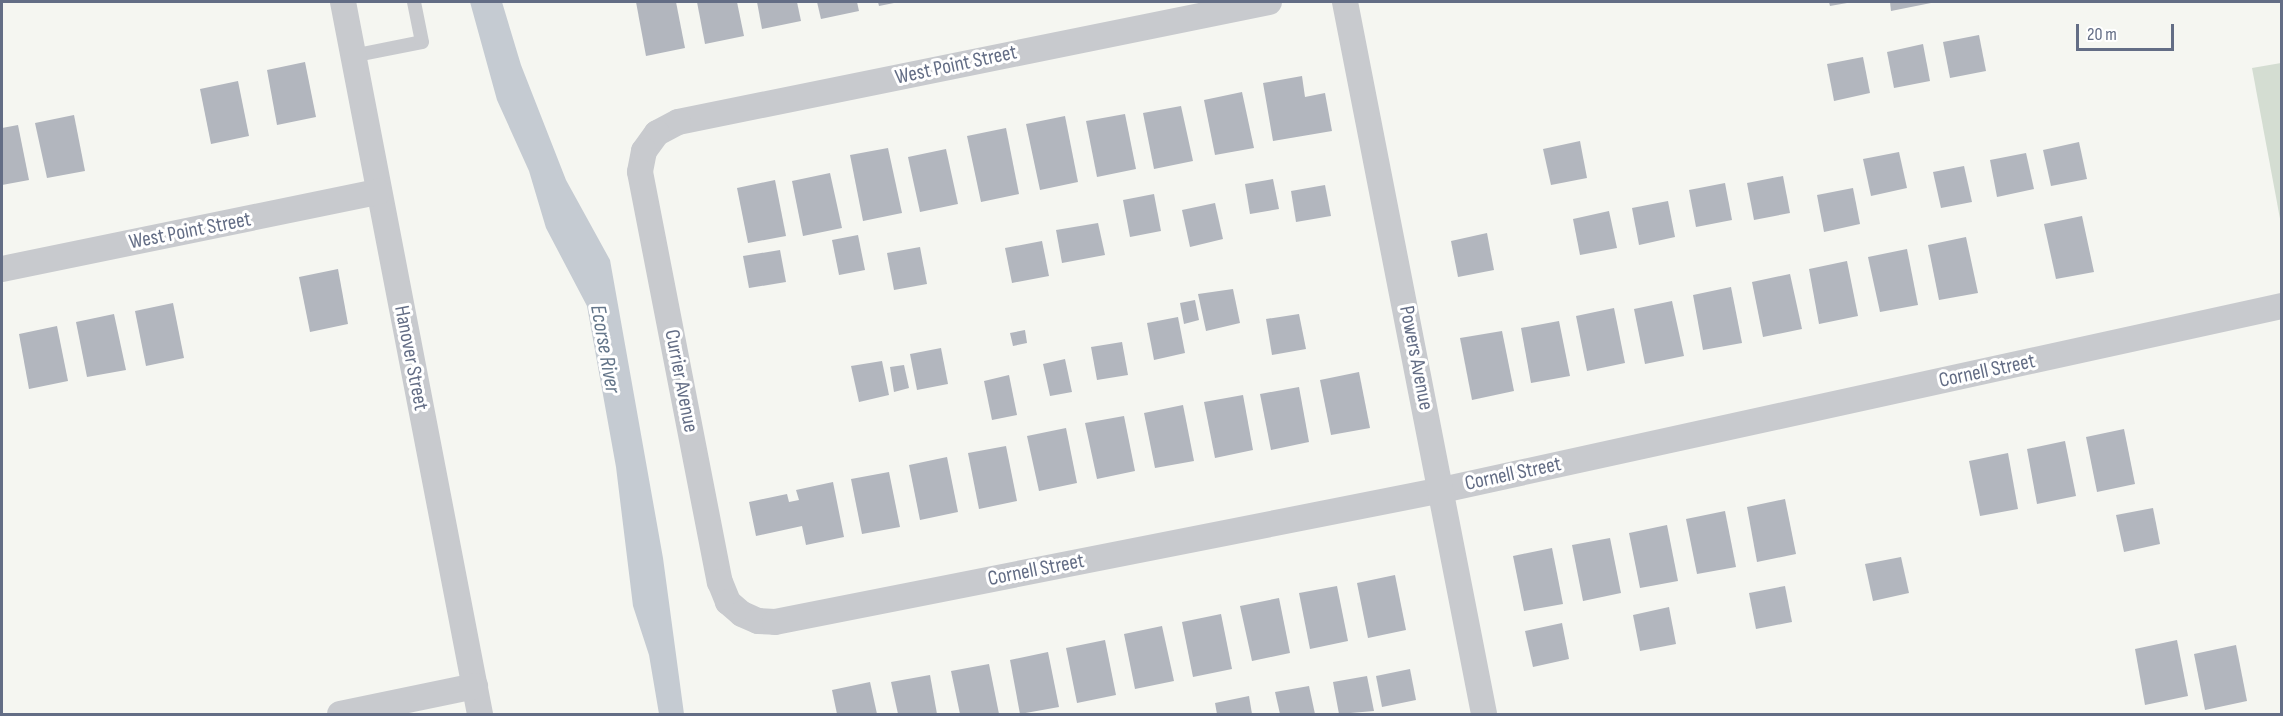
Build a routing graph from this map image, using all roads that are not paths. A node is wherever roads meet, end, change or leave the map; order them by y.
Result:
1 (342, 2) edge
2 (414, 2) edge
3 (1269, 2) edge
4 (1345, 2) edge
5 (352, 56) junction
6 (651, 142) joint
7 (378, 192) junction
8 (2, 269) edge
9 (2282, 306) edge
10 (1442, 490) junction
11 (742, 614) joint
12 (475, 686) junction
13 (340, 714) edge
14 (480, 714) edge
15 (1484, 714) edge

1 - 5 street, Hanover Street
2 - 5 lane
3 - 6 street, West Point Street
4 - 10 street, Powers Avenue
5 - 7 street, Hanover Street
6 - 11 street, Currier Avenue
7 - 8 street, West Point Street
7 - 12 street, Hanover Street
9 - 10 street, Cornell Street
10 - 11 street, Cornell Street
10 - 15 street, Powers Avenue
12 - 13 street
12 - 14 street, Hanover Street

